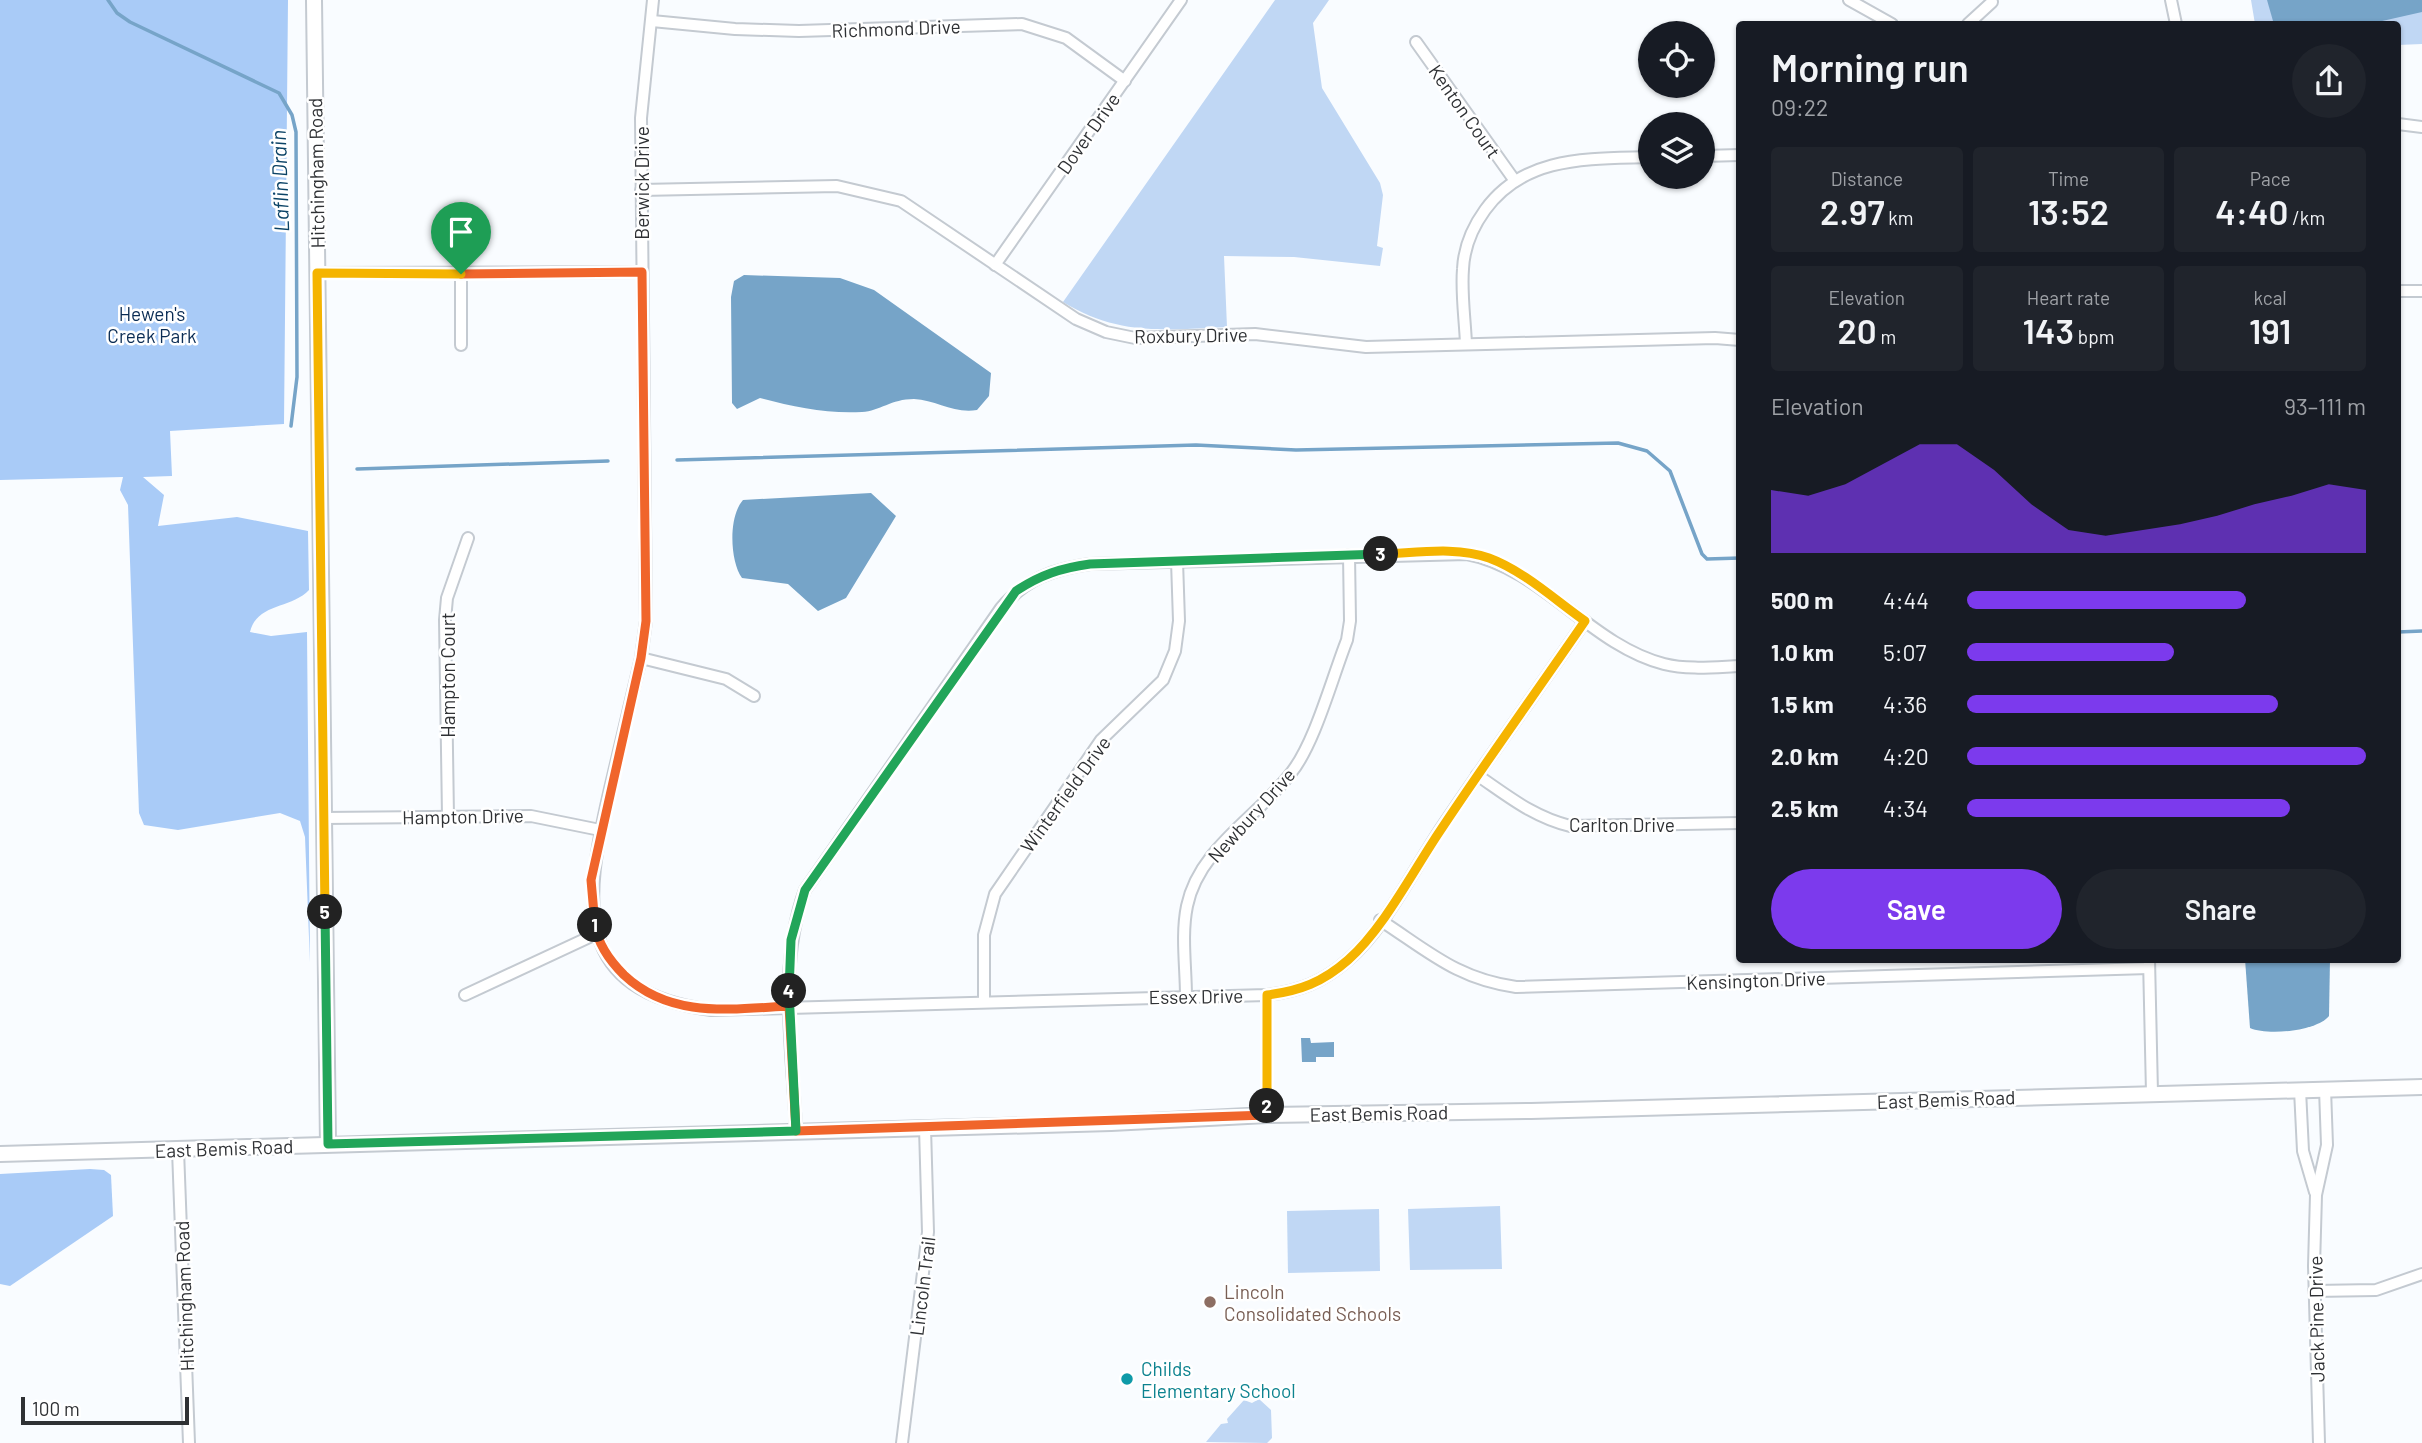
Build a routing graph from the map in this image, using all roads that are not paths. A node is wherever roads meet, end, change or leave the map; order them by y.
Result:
1 (314, 0) edge
2 (653, 0) edge
3 (1181, 0) edge
4 (1849, 0) edge
5 (2171, 0) edge
6 (1992, 2) edge
7 (652, 21) junction
8 (1887, 21) edge
9 (1971, 21) edge
10 (2175, 21) edge
11 (1416, 42) dead end
12 (1125, 80) junction
13 (2401, 124) edge
14 (2422, 127) edge
15 (1736, 155) edge
16 (1715, 156) edge
17 (1638, 158) edge
18 (1515, 181) junction
19 (641, 190) junction
20 (995, 265) junction
21 (642, 272) junction
22 (317, 273) junction
23 (461, 274) junction
24 (2401, 291) edge
25 (2422, 291) edge
26 (1736, 340) edge
27 (1466, 344) junction
28 (461, 345) dead end
29 (468, 538) dead end
30 (1349, 555) junction
31 (1177, 561) junction
32 (1585, 621) junction
33 (641, 658) junction
34 (1736, 666) edge
35 (754, 696) dead end
36 (1477, 775) junction
37 (448, 816) junction
38 (324, 818) junction
39 (1736, 823) edge
40 (600, 830) junction
41 (1380, 920) junction
42 (596, 934) junction
43 (2149, 963) edge
44 (465, 995) dead end
45 (1267, 995) junction
46 (1186, 997) junction
47 (984, 1002) junction
48 (789, 1006) junction
49 (2422, 1087) edge
50 (2325, 1089) junction
51 (2300, 1090) junction
52 (2152, 1093) junction
53 (1267, 1115) junction
54 (925, 1128) junction
55 (796, 1131) junction
56 (328, 1144) junction
57 (178, 1150) junction
58 (0, 1154) edge
59 (2316, 1195) junction
60 (2422, 1274) edge
61 (2315, 1291) junction
62 (190, 1443) edge
63 (902, 1443) edge
64 (2319, 1443) edge

1 - 22 street, Hitchingham Road
2 - 7 street, Berwick Drive
3 - 12 street, Dover Drive
4 - 8 street
5 - 10 street
6 - 9 street
7 - 12 street, Richmond Drive
7 - 19 street, Berwick Drive
11 - 18 street, Kenton Court
12 - 20 street, Dover Drive
13 - 14 street
15 - 16 street
17 - 18 street
18 - 27 street
19 - 20 street, Roxbury Drive
19 - 21 street, Berwick Drive
20 - 27 street, Roxbury Drive
21 - 23 street
21 - 33 street, Berwick Drive
22 - 23 street
22 - 38 street, Hitchingham Road
23 - 28 street
24 - 25 street
26 - 27 street, Roxbury Drive
29 - 37 street, Hampton Court
30 - 31 street
30 - 32 street
30 - 46 street, Newbury Drive
31 - 47 street, Winterfield Drive
31 - 48 street
32 - 34 street
32 - 36 street, Essex Drive
33 - 35 street
33 - 40 street, Berwick Drive
36 - 39 street, Carlton Drive
36 - 41 street, Essex Drive
37 - 38 street, Hampton Drive
37 - 40 street, Hampton Drive
38 - 56 street, Hitchingham Road
40 - 42 street, Berwick Drive
41 - 43 street, Kensington Drive
41 - 45 street, Essex Drive
42 - 44 street
42 - 48 street, Berwick Drive
43 - 52 street
45 - 46 street, Essex Drive
45 - 53 street
46 - 47 street, Essex Drive
47 - 48 street, Essex Drive
48 - 55 street
49 - 50 street, East Bemis Road
50 - 51 street, East Bemis Road
50 - 59 street, Jack Pine Drive
51 - 52 street, East Bemis Road
51 - 59 street, Jack Pine Drive
52 - 53 street, East Bemis Road
53 - 54 street, East Bemis Road
54 - 55 street, East Bemis Road
54 - 63 street, Lincoln Trail
55 - 56 street, East Bemis Road
56 - 57 street, East Bemis Road
57 - 58 street, East Bemis Road
57 - 62 street, Hitchingham Road
59 - 61 street, Jack Pine Drive
60 - 61 street
61 - 64 street, Jack Pine Drive

